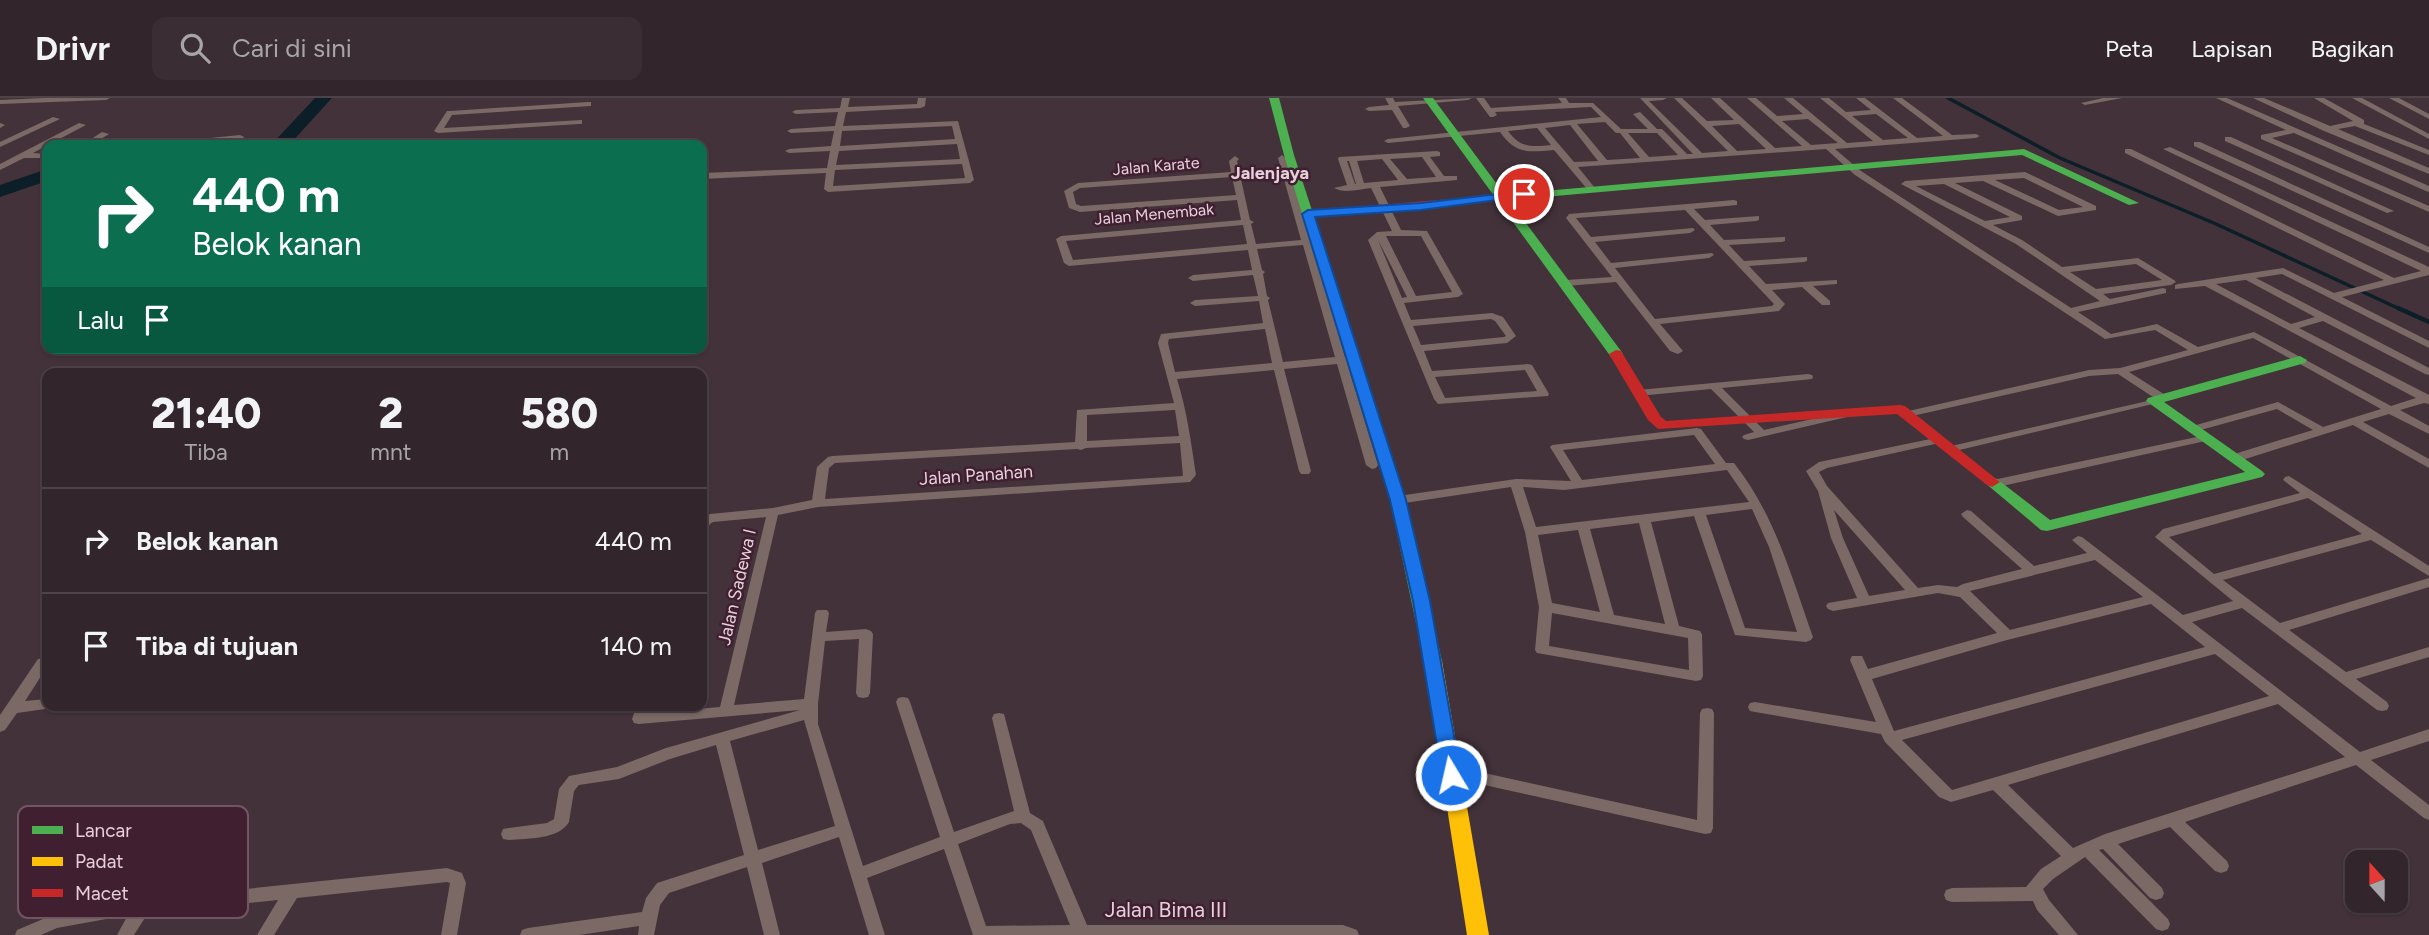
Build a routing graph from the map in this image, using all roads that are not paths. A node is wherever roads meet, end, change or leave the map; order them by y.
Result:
1 (106, 98) edge
2 (522, 98) edge
3 (846, 98) edge
4 (922, 98) edge
5 (1274, 98) edge
6 (1468, 98) edge
7 (1480, 98) edge
8 (1523, 98) edge
9 (1663, 98) edge
10 (1678, 98) edge
11 (1715, 98) edge
12 (1751, 98) edge
13 (1788, 98) edge
14 (1824, 98) edge
15 (1860, 98) edge
16 (1897, 98) edge
17 (2118, 98) edge
18 (2220, 98) edge
19 (2258, 98) edge
20 (2318, 98) edge
21 (2356, 98) edge
22 (2393, 98) edge
23 (1429, 100) edge
24 (1564, 101) edge
25 (0, 102) edge
26 (1392, 103) edge
27 (2085, 103) dead end
28 (587, 104) dead end
29 (1531, 107) junction
30 (1369, 108) dead end
31 (515, 109) junction
32 (843, 110) junction
33 (796, 112) dead end
34 (1878, 112) junction
35 (1637, 114) dead end
36 (1844, 114) junction
37 (1810, 116) junction
38 (2428, 116) edge
39 (2392, 117) junction
40 (57, 118) dead end
41 (1607, 119) junction
42 (1775, 119) junction
43 (579, 122) dead end
44 (1572, 122) junction
45 (1741, 122) junction
46 (2356, 123) junction
47 (1705, 124) junction
48 (82, 125) dead end
49 (1406, 126) dead end
50 (1539, 126) junction
51 (504, 127) junction
52 (839, 129) junction
53 (1502, 129) junction
54 (2328, 129) junction
55 (1653, 130) junction
56 (791, 131) dead end
57 (1622, 131) junction
58 (2297, 133) junction
59 (105, 134) dead end
60 (1454, 136) junction
61 (1976, 136) dead end
62 (240, 137) dead end
63 (2429, 137) edge
64 (1951, 138) junction
65 (2228, 138) dead end
66 (572, 139) dead end
67 (54, 140) edge
68 (95, 140) edge
69 (210, 140) edge
70 (496, 140) edge
71 (559, 140) edge
72 (961, 141) junction
73 (1388, 141) dead end
74 (1916, 141) junction
75 (1881, 143) junction
76 (2239, 143) junction
77 (2197, 144) dead end
78 (0, 145) edge
79 (42, 146) edge
80 (1846, 146) junction
81 (1556, 147) junction
82 (1828, 147) junction
83 (835, 148) junction
84 (1809, 148) junction
85 (2167, 149) dead end
86 (2209, 149) junction
87 (789, 151) dead end
88 (1773, 151) junction
89 (2127, 151) dead end
90 (2429, 152) edge
91 (1437, 154) dead end
92 (1736, 154) junction
93 (1425, 155) junction
94 (42, 156) edge
95 (22, 157) junction
96 (1701, 157) junction
97 (2396, 157) junction
98 (1282, 158) dead end
99 (1385, 158) junction
100 (1686, 158) junction
101 (1236, 159) dead end
102 (1646, 159) junction
103 (965, 161) junction
104 (1604, 162) junction
105 (2369, 163) junction
106 (1572, 165) junction
107 (1852, 166) junction
108 (0, 167) edge
109 (2204, 167) junction
110 (832, 169) junction
111 (2429, 171) edge
112 (2172, 173) junction
113 (1236, 174) junction
114 (2266, 175) junction
115 (1984, 177) junction
116 (707, 178) edge
117 (1175, 178) junction
118 (1454, 178) dead end
119 (1442, 180) junction
120 (1945, 181) junction
121 (2236, 182) junction
122 (1405, 183) junction
123 (1906, 184) junction
124 (1375, 186) junction
125 (1881, 186) junction
126 (1357, 187) junction
127 (1338, 188) dead end
128 (1591, 188) junction
129 (2429, 189) edge
130 (1501, 196) junction
131 (1241, 198) junction
132 (1183, 201) junction
133 (1734, 203) dead end
134 (2133, 203) dead end
135 (2418, 204) junction
136 (1687, 207) junction
137 (1384, 209) junction
138 (2429, 209) edge
139 (2390, 211) junction
140 (1308, 214) junction
141 (1756, 218) dead end
142 (2360, 218) junction
143 (1249, 222) junction
144 (1704, 223) junction
145 (1984, 224) junction
146 (1690, 230) dead end
147 (1398, 233) junction
148 (1380, 234) junction
149 (1782, 239) dead end
150 (1589, 240) junction
151 (1312, 241) junction
152 (1724, 243) junction
153 (1254, 245) junction
154 (2429, 250) edge
155 (1709, 255) dead end
156 (1804, 259) dead end
157 (1744, 264) junction
158 (1609, 266) junction
159 (2061, 270) junction
160 (1260, 272) junction
161 (2429, 272) edge
162 (1193, 278) dead end
163 (2249, 278) junction
164 (1619, 279) junction
165 (2393, 281) junction
166 (1834, 282) dead end
167 (1566, 283) junction
168 (1804, 284) junction
169 (2175, 284) junction
170 (2210, 284) junction
171 (1766, 288) junction
172 (2096, 292) junction
173 (2334, 296) junction
174 (1265, 298) junction
175 (1413, 299) junction
176 (1398, 301) junction
177 (2108, 302) junction
178 (1195, 303) dead end
179 (1826, 303) dead end
180 (2071, 311) junction
181 (2324, 318) junction
182 (1653, 322) junction
183 (1409, 323) junction
184 (1270, 325) junction
185 (2290, 327) junction
186 (2429, 345) edge
187 (1419, 348) junction
188 (1678, 351) dead end
189 (2196, 351) junction
190 (1348, 360) junction
191 (2301, 360) junction
192 (1278, 366) junction
193 (2120, 371) junction
194 (2429, 372) edge
195 (1429, 374) junction
196 (1171, 376) junction
197 (1808, 377) dead end
198 (1714, 386) junction
199 (1638, 393) junction
200 (2428, 399) edge
201 (2158, 400) junction
202 (1180, 406) junction
203 (2390, 410) junction
204 (1855, 412) junction
205 (1908, 414) junction
206 (2354, 421) junction
207 (1749, 429) junction
208 (2322, 431) junction
209 (2429, 431) edge
210 (2199, 433) junction
211 (1186, 439) junction
212 (1946, 444) junction
213 (1081, 447) junction
214 (2235, 458) junction
215 (2429, 464) edge
216 (1372, 465) dead end
217 (1723, 467) junction
218 (1305, 471) dead end
219 (2289, 480) dead end
220 (1516, 483) junction
221 (1578, 484) junction
222 (1993, 484) junction
223 (1822, 488) junction
224 (2310, 494) junction
225 (1398, 500) junction
226 (818, 503) junction
227 (1757, 505) junction
228 (773, 513) junction
229 (1699, 513) junction
230 (1967, 514) dead end
231 (1644, 519) junction
232 (707, 520) edge
233 (1583, 526) junction
234 (1531, 532) junction
235 (2373, 535) junction
236 (2078, 540) dead end
237 (2097, 555) junction
238 (2032, 571) junction
239 (2429, 572) edge
240 (2212, 579) junction
241 (2429, 582) edge
242 (1913, 591) junction
243 (1964, 593) junction
244 (1864, 599) junction
245 (2154, 599) junction
246 (2244, 603) junction
247 (1833, 606) dead end
248 (1546, 607) junction
249 (822, 613) dead end
250 (1609, 619) junction
251 (2180, 620) junction
252 (2280, 628) junction
253 (1674, 631) junction
254 (2007, 635) junction
255 (819, 637) junction
256 (2218, 649) junction
257 (2429, 652) edge
258 (1857, 660) dead end
259 (42, 664) edge
260 (1863, 676) junction
261 (2344, 678) junction
262 (863, 693) dead end
263 (2281, 698) junction
264 (903, 702) dead end
265 (42, 705) edge
266 (2382, 706) dead end
267 (1755, 707) dead end
268 (12, 708) junction
269 (810, 708) junction
270 (642, 711) edge
271 (726, 711) junction
272 (1707, 713) dead end
273 (999, 718) dead end
274 (0, 726) edge
275 (1887, 733) junction
276 (2429, 735) edge
277 (722, 738) junction
278 (2357, 757) junction
279 (1451, 775) junction
280 (1995, 782) junction
281 (2429, 814) edge
282 (1023, 816) junction
283 (2172, 819) junction
284 (844, 829) junction
285 (509, 834) dead end
286 (2105, 841) junction
287 (948, 842) junction
288 (2079, 852) junction
289 (752, 860) junction
290 (2221, 866) dead end
291 (858, 875) junction
292 (292, 892) junction
293 (2157, 893) dead end
294 (2035, 894) junction
295 (1952, 895) dead end
296 (248, 897) edge
297 (67, 918) edge
298 (136, 918) edge
299 (2162, 925) dead end
300 (647, 926) edge
301 (1081, 933) junction
302 (767, 934) edge
303 (980, 934) edge
304 (23, 935) edge
305 (125, 935) edge
306 (265, 935) edge
307 (449, 935) edge
308 (528, 935) edge
309 (877, 935) edge
310 (1351, 935) edge
311 (1478, 935) edge
312 (2070, 935) edge

1 - 25 street
2 - 31 street
3 - 32 street
4 - 32 street
5 - 140 street
6 - 23 street
7 - 29 street
8 - 29 street
9 - 96 street
10 - 47 street
11 - 45 street
12 - 42 street
13 - 37 street
14 - 36 street
15 - 34 street
16 - 64 street
17 - 27 street
18 - 58 street
19 - 54 street
20 - 46 street
21 - 39 street
22 - 38 street
23 - 26 street
23 - 60 street
24 - 29 street
24 - 41 street
26 - 30 street
26 - 49 street
28 - 31 street
31 - 51 street
31 - 51 street
32 - 33 street
32 - 52 street
34 - 36 street
34 - 74 street
35 - 55 street
36 - 75 street
37 - 42 street
37 - 80 street
38 - 39 street
39 - 63 street
40 - 78 street
41 - 44 street
41 - 57 street
42 - 84 street
43 - 51 street
44 - 50 street
44 - 104 street
45 - 47 street
45 - 88 street
46 - 54 street
46 - 90 street
47 - 92 street
48 - 67 street
50 - 53 street
50 - 81 street
51 - 70 street
52 - 56 street
52 - 72 street
52 - 83 street
53 - 60 street
53 - 81 street
54 - 58 street
54 - 97 street
55 - 57 street
55 - 100 street
57 - 102 street
58 - 105 street
58 - 135 street
59 - 68 street
60 - 73 street
60 - 130 street
61 - 64 street
62 - 69 street
64 - 74 street
65 - 76 street
66 - 71 street
72 - 83 street
72 - 103 street
74 - 75 street
75 - 80 street
76 - 86 street
76 - 139 street
77 - 86 street
79 - 95 street
80 - 82 street
81 - 106 street
82 - 84 street
82 - 107 street
83 - 87 street
83 - 110 street
84 - 88 street
85 - 109 street
86 - 114 street
88 - 92 street
89 - 112 street
91 - 93 street
92 - 96 street
93 - 99 street
93 - 119 street
94 - 95 street
95 - 108 street
96 - 100 street
97 - 105 street
97 - 111 street
98 - 151 street
99 - 122 street
99 - 126 street
100 - 102 street
101 - 113 street
102 - 104 street
103 - 110 street
103 - 110 street
104 - 106 street
105 - 129 street
106 - 128 street
107 - 125 street
107 - 128 street
107 - 134 street
109 - 112 street
109 - 121 street
110 - 116 street
112 - 165 street
113 - 117 street, Jalan Karate
113 - 131 street
114 - 121 street
114 - 142 street
115 - 115 street
115 - 120 street
117 - 132 street
117 - 132 street, Jalan Karate
118 - 119 street
119 - 122 street
120 - 123 street
120 - 145 street
121 - 161 street
122 - 124 street
123 - 125 street
123 - 145 street
124 - 126 street
124 - 137 street
125 - 180 street
126 - 127 street
128 - 130 street
130 - 137 street
130 - 167 street
131 - 132 street
131 - 143 street
133 - 136 street
135 - 138 street
135 - 139 street
136 - 144 street
136 - 150 street
137 - 140 street
137 - 147 street
139 - 142 street
140 - 151 street
141 - 144 street
142 - 154 street
143 - 153 street
143 - 153 street, Jalan Menembak
144 - 152 street
145 - 159 street
146 - 150 street
147 - 148 street
147 - 175 street
148 - 175 street
148 - 176 street
149 - 152 street
150 - 158 street
151 - 153 street
151 - 190 street
152 - 157 street
153 - 160 street
155 - 158 street
156 - 157 street
157 - 171 street
158 - 164 street
159 - 169 street
159 - 172 street
160 - 162 street
160 - 174 street
161 - 165 street
163 - 170 street
163 - 173 street
163 - 181 street
164 - 167 street
164 - 182 street
165 - 173 street
166 - 168 street
167 - 199 street
168 - 171 street
168 - 179 street
169 - 170 street
169 - 172 street
169 - 177 street
170 - 185 street
171 - 182 street
172 - 177 street
173 - 186 street
174 - 178 street
174 - 184 street
175 - 176 street
176 - 183 street
177 - 180 street
180 - 189 street
181 - 185 street
181 - 194 street
182 - 188 street
183 - 187 street
183 - 187 street
184 - 192 street
184 - 196 street
185 - 200 street
187 - 195 street
189 - 191 street
189 - 193 street
190 - 192 street
190 - 216 street
190 - 225 street
191 - 201 street
191 - 203 street
192 - 196 street
192 - 218 street
193 - 201 street
193 - 205 street
195 - 195 street
196 - 202 street
197 - 198 street
198 - 199 street
198 - 207 street
199 - 207 street
200 - 203 street
201 - 210 street
201 - 212 street
202 - 211 street
202 - 213 street
203 - 206 street
203 - 209 street
204 - 205 street
204 - 207 street
204 - 207 street
205 - 212 street
206 - 208 street
206 - 215 street
208 - 210 street
208 - 214 street
210 - 214 street
210 - 222 street
211 - 213 street
211 - 226 street, Jalan Panahan
212 - 222 street
212 - 223 street
213 - 226 street
214 - 222 street
217 - 221 street
217 - 221 street
217 - 227 street
219 - 224 street
220 - 221 street
220 - 225 street
220 - 234 street
223 - 242 street
223 - 244 street
224 - 235 street
224 - 240 street
225 - 279 street
226 - 228 street, Jalan Panahan
227 - 229 street
227 - 229 street
228 - 232 street, Jalan Panahan
228 - 271 street, Jalan Sadewa I
229 - 231 street
230 - 238 street
231 - 233 street
231 - 253 street
233 - 234 street
233 - 250 street
234 - 248 street
235 - 239 street
235 - 240 street
236 - 237 street
237 - 238 street
237 - 245 street
238 - 243 street
240 - 246 street
241 - 252 street
242 - 243 street
242 - 244 street
243 - 254 street
244 - 247 street
245 - 251 street
245 - 254 street
246 - 251 street
246 - 252 street
248 - 250 street
248 - 253 street
249 - 255 street
250 - 253 street
251 - 256 street
252 - 261 street
254 - 260 street
255 - 262 street
255 - 269 street
256 - 263 street
256 - 275 street
257 - 261 street
258 - 260 street
259 - 268 street
260 - 275 street
261 - 266 street
263 - 278 street
263 - 280 street
264 - 287 street
265 - 268 street
267 - 275 street
268 - 274 street
269 - 271 street
269 - 277 street
269 - 284 street
270 - 271 street
272 - 279 street
273 - 282 street
275 - 280 street
276 - 278 street
277 - 285 street
277 - 289 street
278 - 281 street
278 - 283 street
279 - 311 street
280 - 288 street
282 - 287 street
282 - 301 street
283 - 286 street
283 - 290 street
284 - 289 street
284 - 291 street
286 - 288 street
286 - 293 street
287 - 291 street
287 - 303 street
288 - 294 street
288 - 299 street
289 - 300 street
289 - 302 street
291 - 309 street
292 - 296 street
292 - 306 street
292 - 307 street
294 - 295 street
294 - 312 street
297 - 304 street
298 - 305 street
300 - 308 street
301 - 303 street, Jalan Bima III
301 - 310 street, Jalan Bima III

